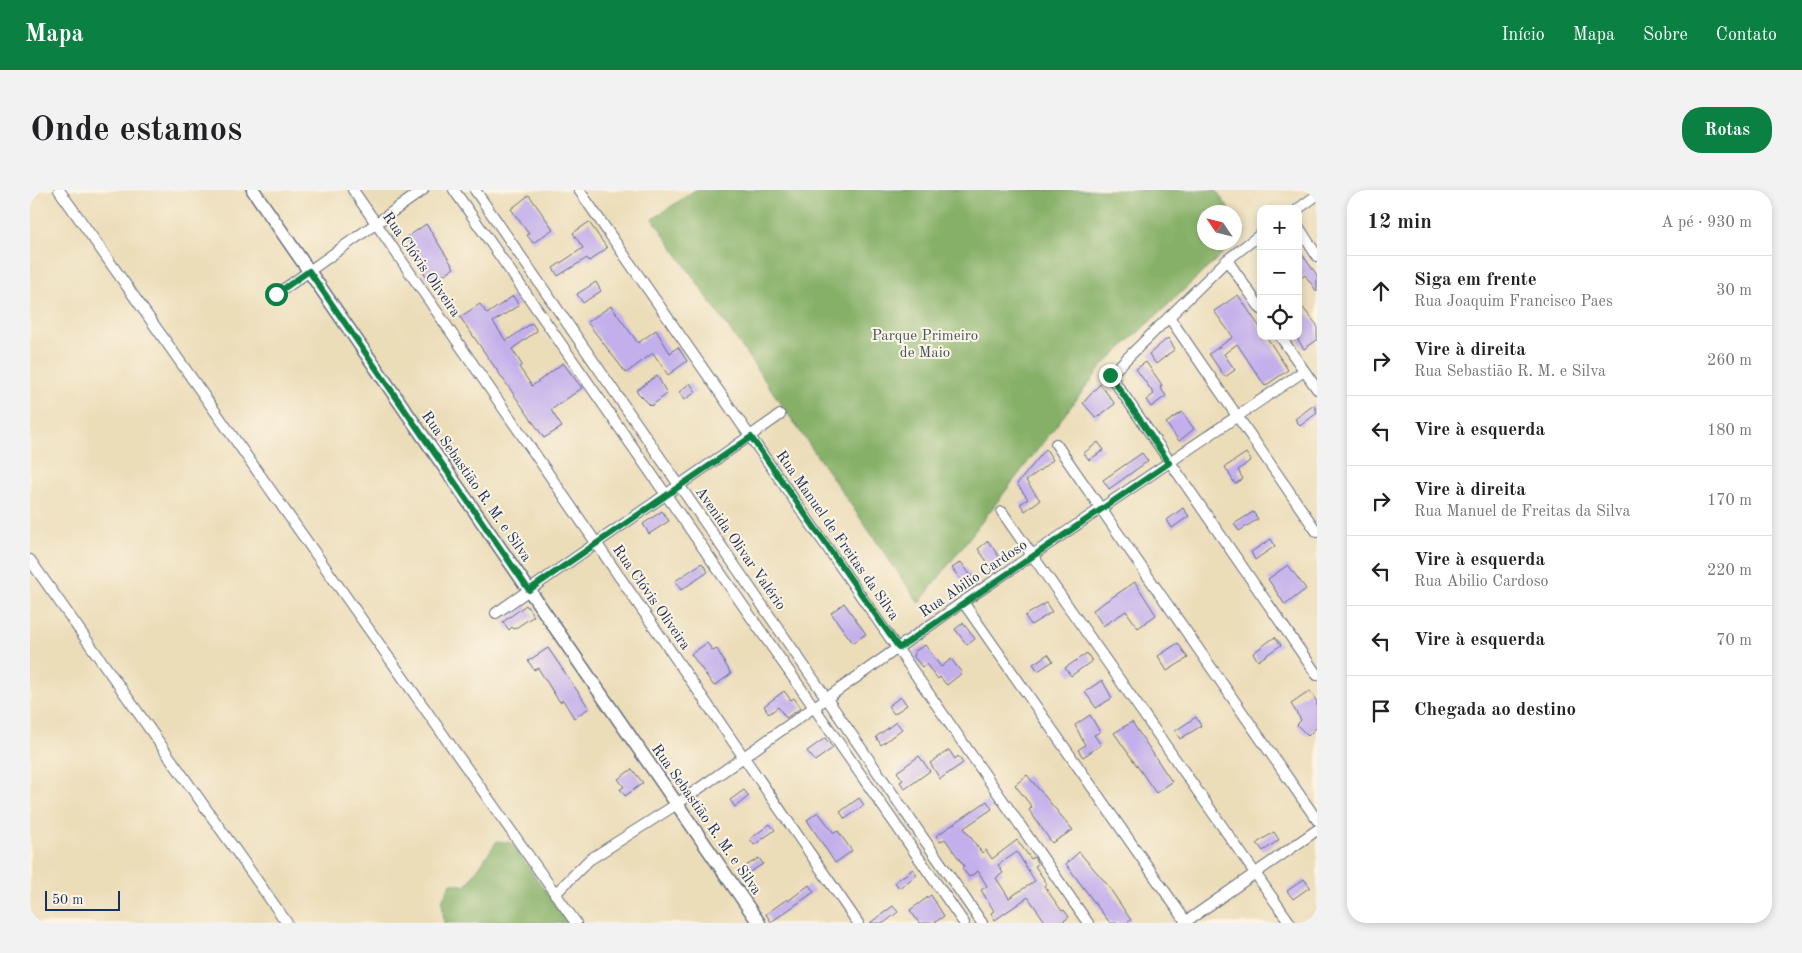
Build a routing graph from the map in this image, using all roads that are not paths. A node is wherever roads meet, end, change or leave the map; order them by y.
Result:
1 (59, 190) edge
2 (253, 190) edge
3 (353, 190) edge
4 (423, 190) edge
5 (454, 190) edge
6 (475, 190) edge
7 (579, 190) edge
8 (1317, 196) edge
9 (1302, 206) edge
10 (375, 223) junction
11 (1302, 232) edge
12 (1257, 237) edge
13 (1317, 256) edge
14 (1226, 260) junction
15 (309, 271) junction
16 (276, 294) dead end
17 (1257, 303) edge
18 (1169, 317) junction
19 (1283, 340) edge
20 (1304, 371) junction
21 (1317, 389) edge
22 (780, 415) dead end
23 (1237, 416) junction
24 (751, 437) junction
25 (1056, 444) dead end
26 (1169, 463) junction
27 (680, 486) junction
28 (667, 495) junction
29 (1101, 509) junction
30 (1002, 512) dead end
31 (1317, 532) edge
32 (596, 544) junction
33 (1033, 555) junction
34 (30, 560) edge
35 (529, 590) junction
36 (964, 602) junction
37 (496, 613) dead end
38 (899, 648) junction
39 (1317, 675) edge
40 (827, 699) junction
41 (813, 708) junction
42 (744, 757) junction
43 (677, 804) junction
44 (1317, 820) edge
45 (1317, 830) edge
46 (1255, 874) junction
47 (556, 894) junction
48 (1186, 922) edge
49 (287, 923) edge
50 (576, 923) edge
51 (759, 923) edge
52 (858, 923) edge
53 (964, 923) edge
54 (982, 923) edge
55 (1088, 923) edge
56 (1290, 923) edge

1 - 47 street
2 - 15 street, Rua Sebastião R. M. e Silva
3 - 10 street, Rua Clóvis Oliveira
4 - 10 street
5 - 28 street
6 - 27 street, Avenida Olivar Valério
7 - 24 street, Rua Manuel de Freitas da Silva
8 - 9 street
10 - 15 street
10 - 32 street, Rua Clóvis Oliveira
11 - 13 street
12 - 14 street
14 - 17 street
14 - 18 street
15 - 16 street
15 - 35 street, Rua Sebastião R. M. e Silva
18 - 23 street
18 - 26 street
19 - 20 street
20 - 21 street
20 - 23 street, Rua Abilio Cardoso
22 - 24 street
23 - 26 street, Rua Abilio Cardoso
23 - 31 street
24 - 27 street
24 - 38 street, Rua Manuel de Freitas da Silva
25 - 29 street
26 - 29 street, Rua Abilio Cardoso
26 - 39 street
27 - 28 street
27 - 40 street, Avenida Olivar Valério
28 - 32 street
28 - 41 street
29 - 33 street, Rua Abilio Cardoso
29 - 44 street
30 - 33 street
32 - 35 street
32 - 42 street, Rua Clóvis Oliveira
33 - 36 street, Rua Abilio Cardoso
33 - 46 street
34 - 49 street
35 - 37 street
35 - 43 street, Rua Sebastião R. M. e Silva
36 - 38 street, Rua Abilio Cardoso
36 - 48 street
38 - 40 street, Rua Abilio Cardoso
38 - 55 street, Rua Manuel de Freitas da Silva
40 - 41 street, Rua Abilio Cardoso
40 - 54 street, Avenida Olivar Valério
41 - 42 street, Rua Abilio Cardoso
41 - 53 street
42 - 43 street, Rua Abilio Cardoso
42 - 52 street, Rua Clóvis Oliveira
43 - 47 street, Rua Abilio Cardoso
43 - 51 street, Rua Sebastião R. M. e Silva
45 - 46 street
46 - 48 street
46 - 56 street
47 - 50 street

